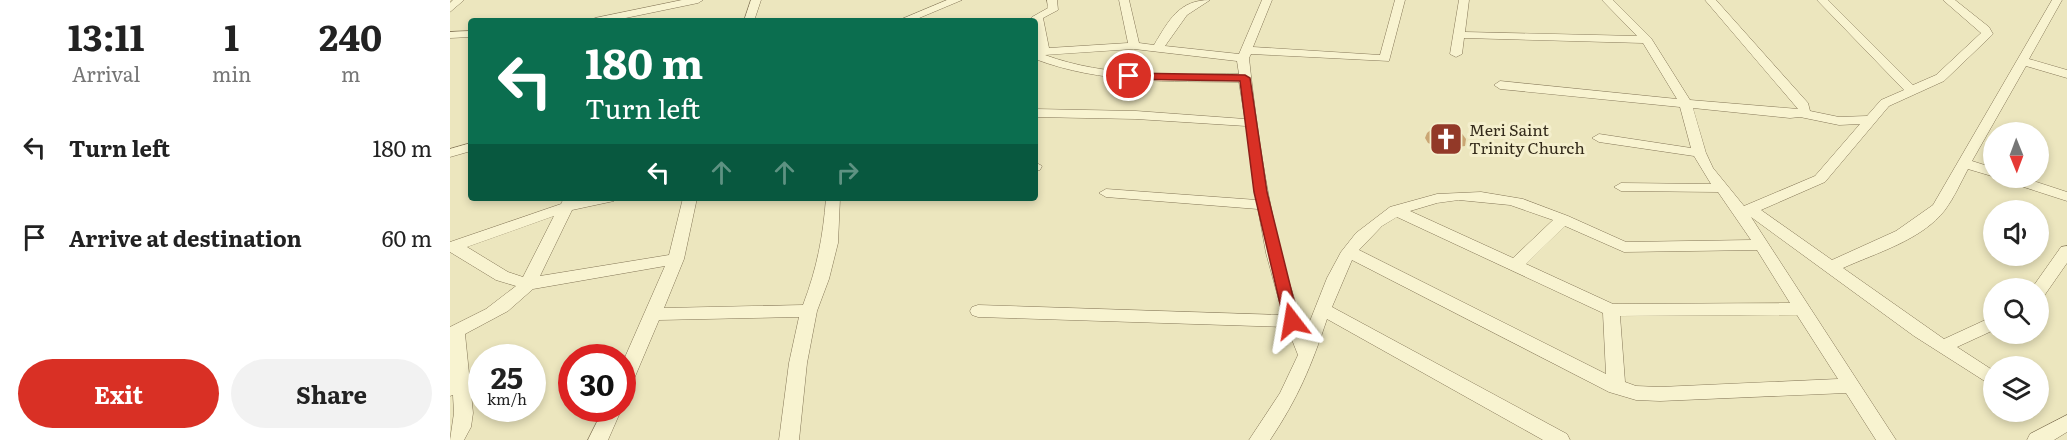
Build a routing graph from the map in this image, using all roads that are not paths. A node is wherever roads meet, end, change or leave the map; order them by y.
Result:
1 (458, 0) edge
2 (698, 0) edge
3 (756, 0) edge
4 (957, 0) edge
5 (1052, 0) edge
6 (1124, 0) edge
7 (1205, 0) edge
8 (1267, 0) edge
9 (1400, 0) edge
10 (1464, 0) edge
11 (1607, 0) edge
12 (1710, 0) edge
13 (1822, 0) edge
14 (1948, 0) edge
15 (2057, 0) edge
16 (450, 2) edge
17 (676, 4) junction
18 (450, 9) edge
19 (931, 11) junction
20 (609, 18) edge
21 (669, 18) edge
22 (749, 18) edge
23 (918, 18) edge
24 (939, 18) edge
25 (1037, 18) edge
26 (468, 34) edge
27 (450, 35) edge
28 (1459, 35) junction
29 (1647, 40) junction
30 (1134, 46) junction
31 (1158, 48) junction
32 (1038, 52) edge
33 (1245, 54) junction
34 (1456, 54) dead end
35 (2023, 62) junction
36 (2067, 74) edge
37 (1245, 78) junction
38 (1500, 85) dead end
39 (1911, 90) junction
40 (1686, 104) junction
41 (1038, 113) edge
42 (1800, 113) junction
43 (1870, 120) junction
44 (1252, 123) junction
45 (1599, 138) dead end
46 (468, 148) edge
47 (450, 153) edge
48 (1699, 153) junction
49 (1964, 163) junction
50 (1983, 169) edge
51 (1621, 187) dead end
52 (1720, 188) junction
53 (2040, 188) edge
54 (1106, 193) dead end
55 (2067, 197) edge
56 (585, 201) edge
57 (689, 201) edge
58 (833, 201) edge
59 (569, 203) edge
60 (1264, 205) junction
61 (1395, 210) junction
62 (1746, 211) junction
63 (1563, 219) junction
64 (1762, 245) junction
65 (452, 246) edge
66 (2067, 251) edge
67 (1349, 252) junction
68 (676, 259) junction
69 (1516, 265) junction
70 (1831, 267) junction
71 (2048, 278) edge
72 (528, 284) junction
73 (1322, 309) junction
74 (1803, 309) junction
75 (1611, 310) junction
76 (809, 311) junction
77 (978, 311) dead end
78 (654, 314) junction
79 (1292, 321) junction
80 (1983, 327) edge
81 (453, 333) edge
82 (1944, 346) junction
83 (636, 354) edge
84 (1306, 355) junction
85 (1983, 373) edge
86 (455, 386) edge
87 (1851, 386) junction
88 (1616, 387) junction
89 (606, 422) edge
90 (2067, 423) edge
91 (453, 440) edge
92 (598, 440) edge
93 (789, 440) edge
94 (1259, 440) edge
95 (1560, 440) edge
96 (1886, 440) edge
97 (2037, 440) edge

1 - 16 street
1 - 18 street
2 - 17 street
3 - 22 street
4 - 19 street
5 - 25 street
6 - 30 street
7 - 31 street
8 - 33 street
9 - 33 street
10 - 28 street
11 - 29 street
12 - 42 street
13 - 39 street
14 - 39 street
15 - 35 street
17 - 20 street
17 - 21 street
19 - 23 street
19 - 24 street
26 - 27 street
28 - 29 street
28 - 34 street
29 - 40 street
30 - 31 street
30 - 32 street
31 - 33 street
32 - 37 street
33 - 37 street
35 - 36 street
35 - 49 street
37 - 44 street
38 - 40 street
39 - 43 street
40 - 42 street
40 - 48 street
41 - 44 street
42 - 43 street
43 - 62 street
44 - 60 street
45 - 48 street
46 - 47 street
48 - 52 street
49 - 50 street
49 - 70 street
51 - 52 street
52 - 62 street
53 - 55 street
54 - 60 street
56 - 59 street
57 - 68 street
58 - 76 street
59 - 65 street
59 - 72 street
60 - 79 street
61 - 63 street
61 - 67 street
61 - 69 street
62 - 64 street
62 - 70 street
63 - 64 street
63 - 69 street
64 - 74 street
65 - 72 street
66 - 71 street
67 - 73 street
67 - 88 street
68 - 72 street
68 - 78 street
69 - 75 street
70 - 82 street
72 - 81 street
73 - 84 street
73 - 95 street
74 - 75 street
74 - 87 street
75 - 88 street
76 - 78 street
76 - 93 street
77 - 79 street
78 - 83 street
79 - 84 street
80 - 82 street
81 - 86 street
82 - 85 street
84 - 94 street
86 - 91 street
87 - 88 street
87 - 96 street
89 - 92 street
90 - 97 street

